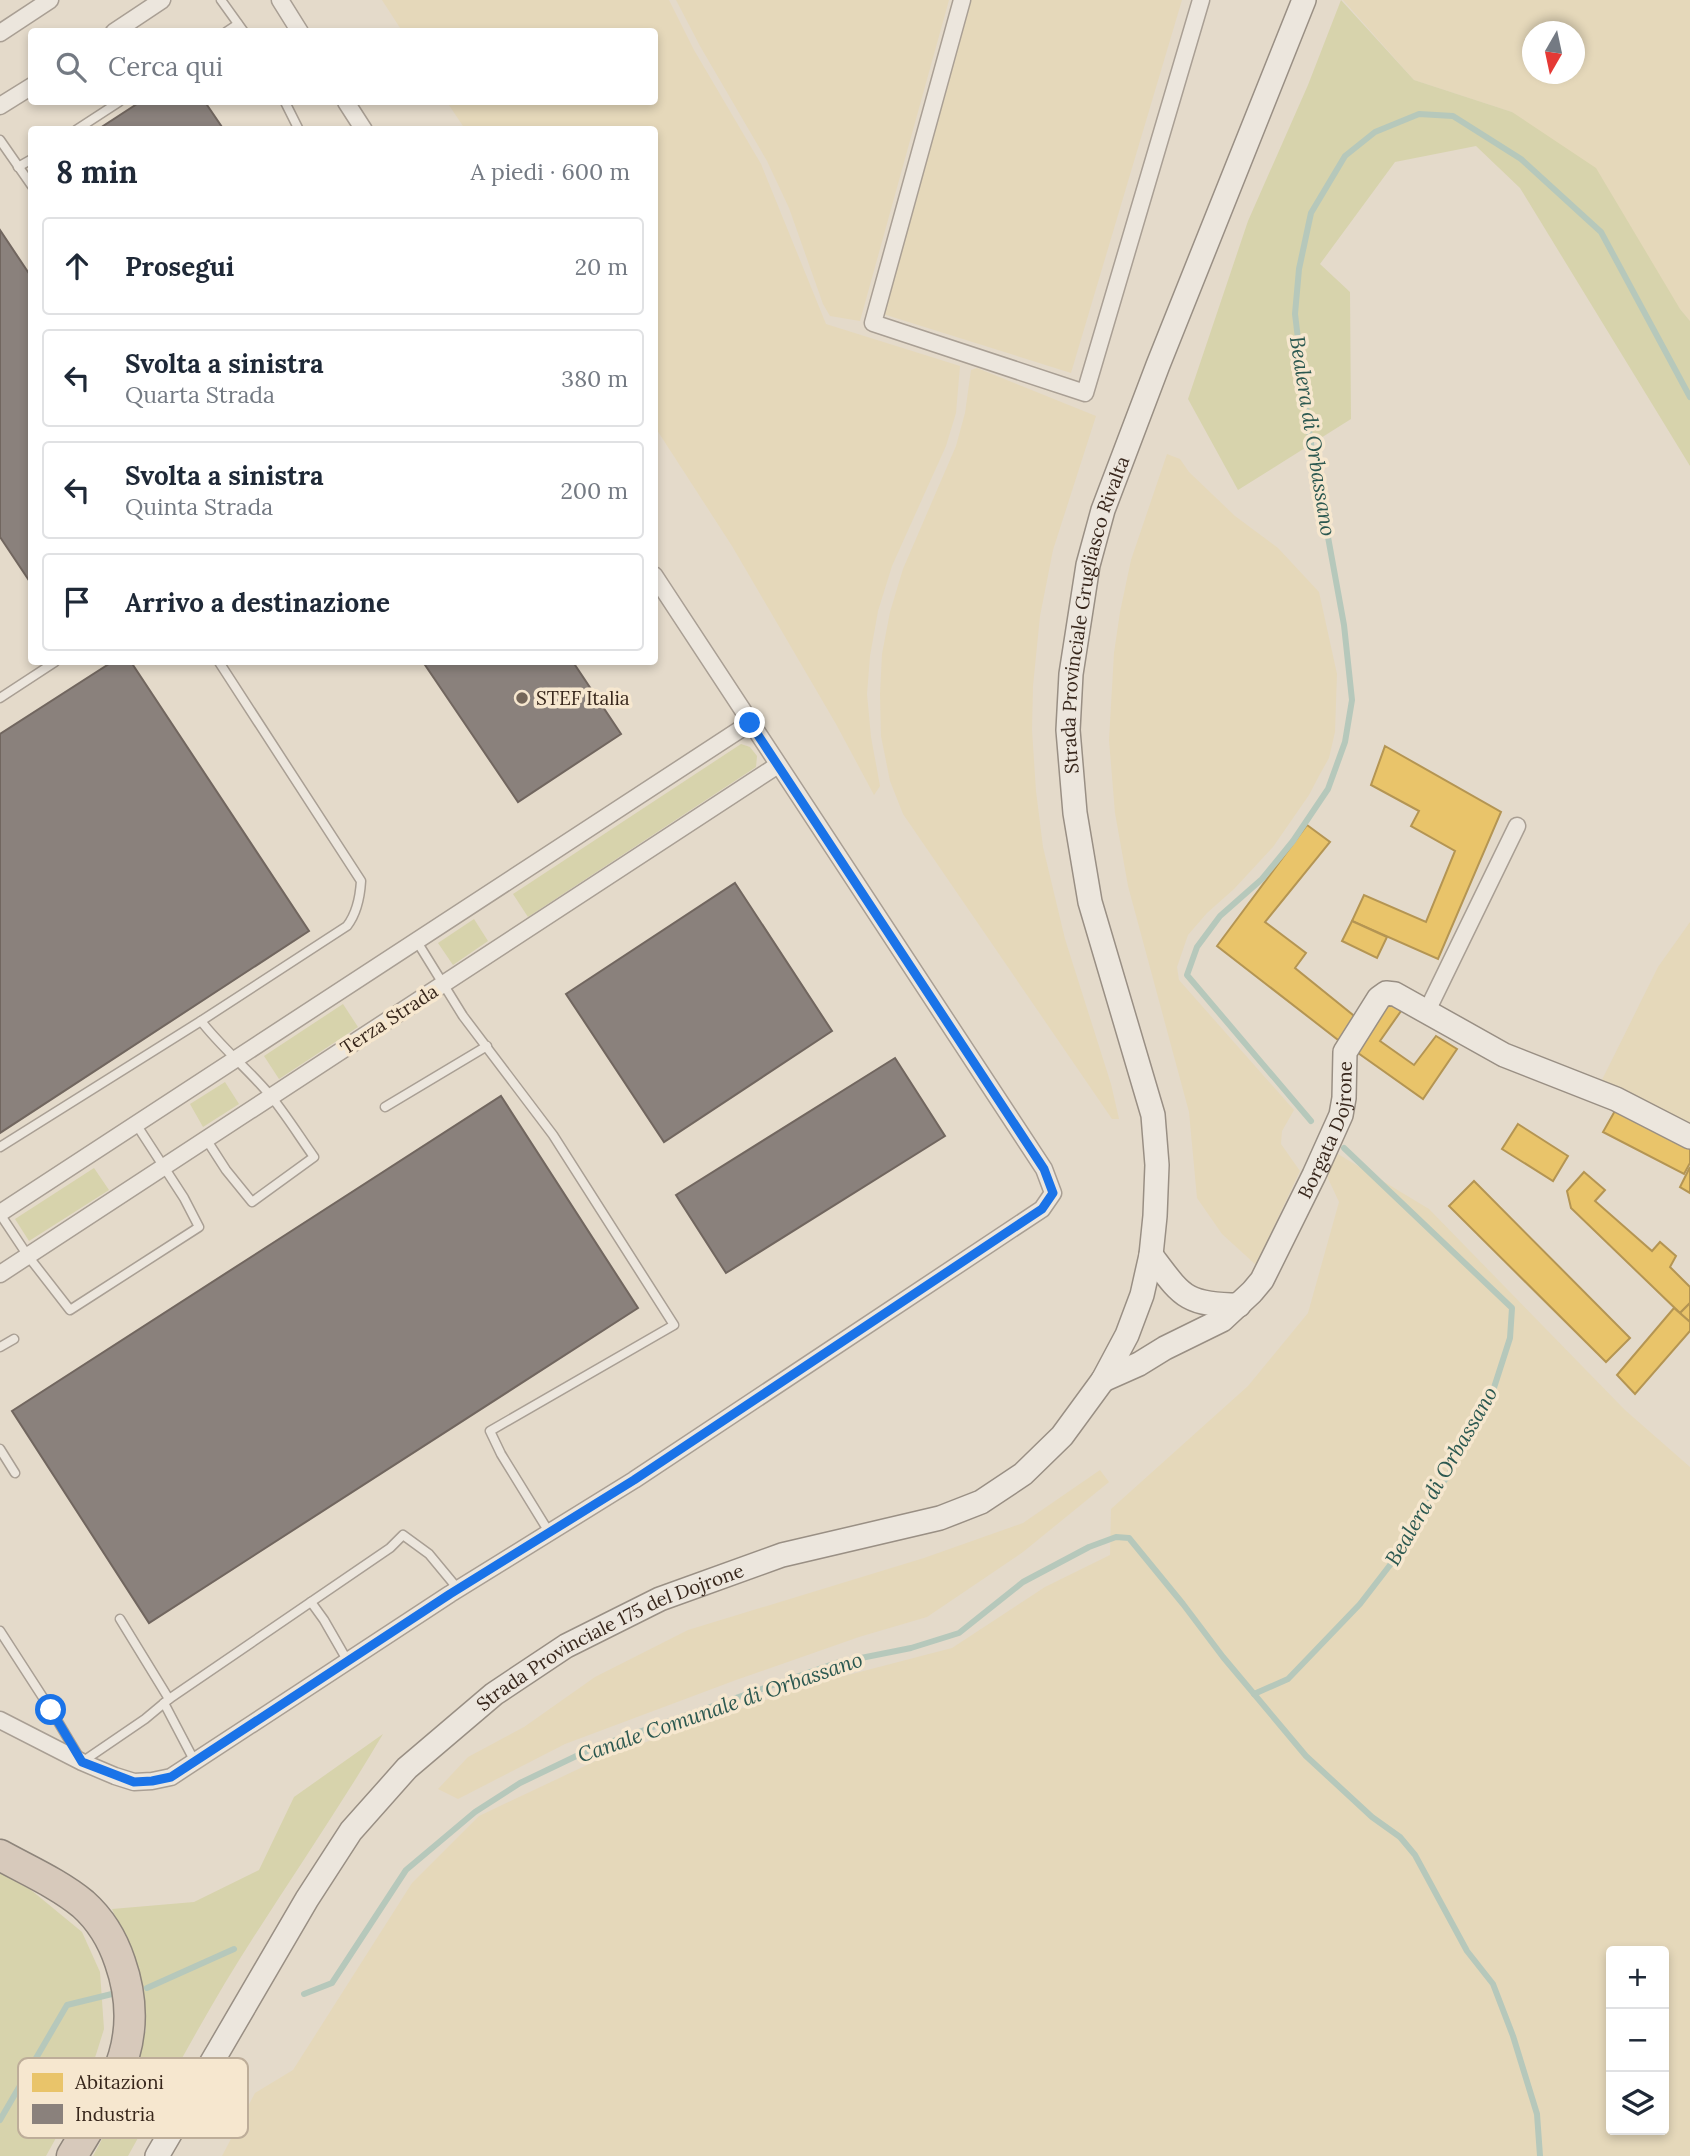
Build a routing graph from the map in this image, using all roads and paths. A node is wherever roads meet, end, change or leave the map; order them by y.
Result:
1 (50, 0) edge
2 (162, 0) edge
3 (222, 0) edge
4 (279, 0) edge
5 (962, 0) edge
6 (1201, 0) edge
7 (1304, 0) edge
8 (120, 28) edge
9 (241, 28) edge
10 (297, 28) edge
11 (0, 33) edge
12 (28, 88) edge
13 (114, 105) edge
14 (286, 105) edge
15 (348, 105) edge
16 (0, 106) edge
17 (82, 126) edge
18 (297, 126) edge
19 (361, 126) edge
20 (0, 140) edge
21 (28, 161) edge
22 (18, 167) junction
23 (28, 181) edge
24 (658, 581) edge
25 (50, 665) edge
26 (221, 665) edge
27 (0, 698) edge
28 (750, 723) junction
29 (778, 765) junction
30 (1517, 826) dead end
31 (415, 940) junction
32 (443, 984) junction
33 (1427, 1011) junction
34 (201, 1021) junction
35 (487, 1046) junction
36 (237, 1058) junction
37 (271, 1096) junction
38 (385, 1107) dead end
39 (136, 1124) junction
40 (1690, 1137) edge
41 (206, 1139) junction
42 (0, 1147) edge
43 (163, 1168) junction
44 (0, 1213) edge
45 (1151, 1255) junction
46 (28, 1256) junction
47 (0, 1274) edge
48 (1239, 1305) junction
49 (13, 1339) dead end
50 (0, 1348) edge
51 (1103, 1380) junction
52 (0, 1449) edge
53 (15, 1473) dead end
54 (549, 1532) junction
55 (458, 1589) junction
56 (311, 1602) junction
57 (120, 1619) dead end
58 (0, 1631) edge
59 (347, 1660) junction
60 (167, 1701) junction
61 (0, 1720) edge
62 (82, 1762) junction
63 (195, 1762) junction
64 (0, 1855) edge
65 (123, 2058) edge
66 (214, 2058) edge
67 (82, 2138) edge
68 (168, 2138) edge
69 (72, 2156) edge
70 (157, 2156) edge

1 - 11 street
2 - 8 street
3 - 9 lane
4 - 10 street
5 - 6 street
7 - 45 street, Strada Provinciale Grugliasco Rivalta
12 - 16 street
13 - 17 lane
14 - 18 lane
15 - 19 street
20 - 22 lane
21 - 22 lane
22 - 23 lane
24 - 28 street
25 - 27 lane
26 - 34 lane
28 - 29 street
28 - 31 street
29 - 32 street, Terza Strada
29 - 54 street
30 - 33 street
31 - 32 lane
31 - 36 street
32 - 35 lane
32 - 37 street, Terza Strada
33 - 40 street, Borgata Dojrone
33 - 48 street, Borgata Dojrone
34 - 36 lane
34 - 42 lane
35 - 38 lane
35 - 54 lane
36 - 37 lane
36 - 39 street
37 - 41 street, Terza Strada
37 - 41 lane
39 - 43 lane
39 - 44 street
41 - 43 street, Terza Strada
43 - 46 street, Terza Strada
43 - 46 lane
44 - 46 lane
45 - 48 street
45 - 51 street, Strada Provinciale 175 del Dojrone
46 - 47 street, Terza Strada
48 - 51 street, Borgata Dojrone
49 - 50 lane
51 - 66 street, Strada Provinciale 175 del Dojrone
52 - 53 lane
54 - 55 street
55 - 56 lane
55 - 59 street
56 - 59 lane
56 - 60 lane
57 - 60 lane
58 - 62 lane
59 - 63 street
60 - 62 lane
60 - 63 lane
61 - 62 street
62 - 63 street
64 - 65 highway
67 - 69 highway
68 - 70 street, Strada Provinciale 175 del Dojrone

